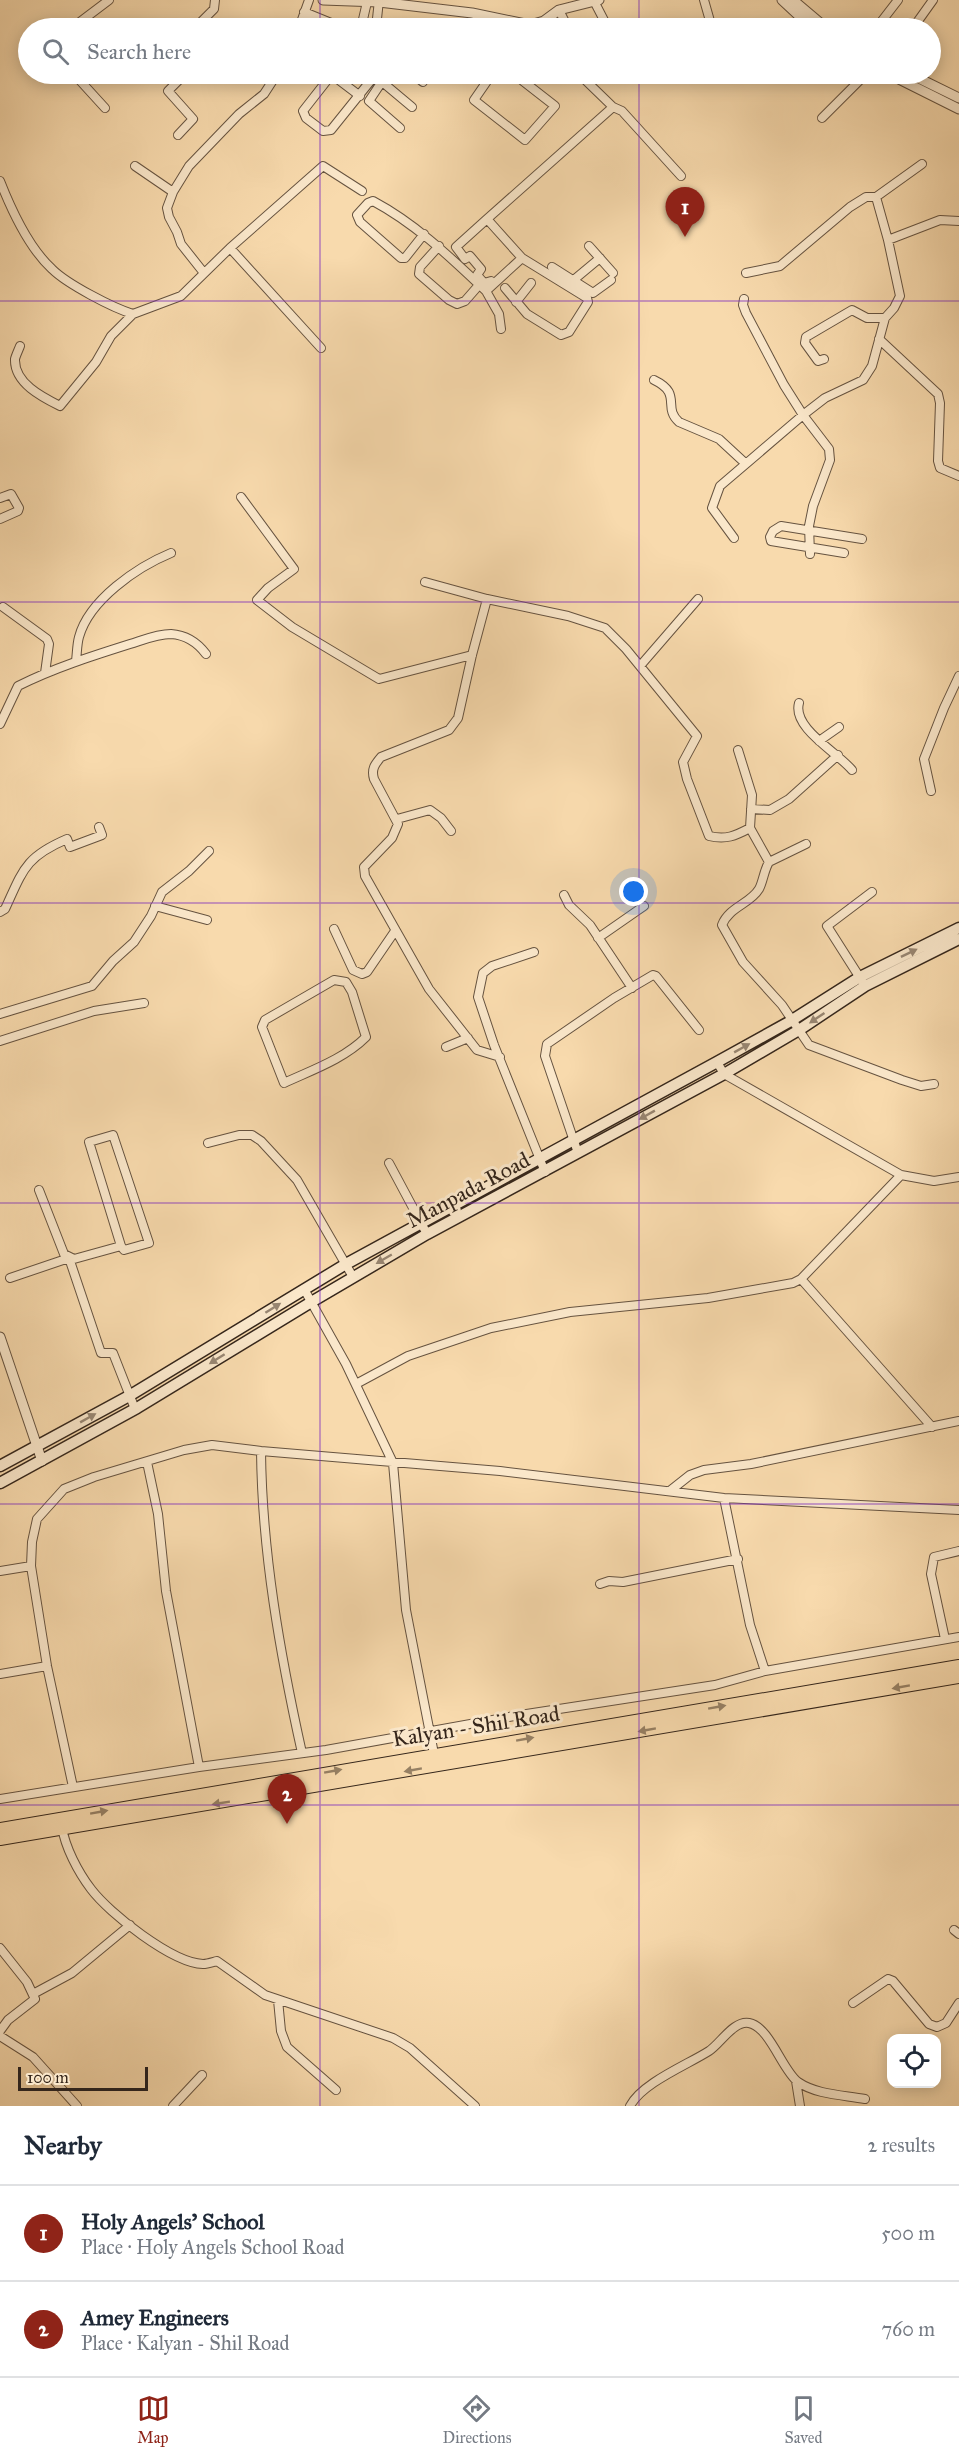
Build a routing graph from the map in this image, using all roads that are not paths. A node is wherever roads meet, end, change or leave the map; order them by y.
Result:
1 (109, 0) edge
2 (215, 0) edge
3 (309, 0) edge
4 (322, 0) edge
5 (704, 0) edge
6 (782, 0) edge
7 (793, 0) edge
8 (898, 0) edge
9 (933, 0) edge
10 (379, 1) edge
11 (597, 1) edge
12 (368, 2) junction
13 (576, 2) edge
14 (559, 10) junction
15 (304, 12) junction
16 (85, 18) edge
17 (205, 18) edge
18 (302, 18) edge
19 (319, 18) edge
20 (364, 18) edge
21 (377, 18) edge
22 (489, 18) edge
23 (548, 18) edge
24 (563, 18) edge
25 (605, 18) edge
26 (709, 18) edge
27 (801, 18) edge
28 (814, 18) edge
29 (884, 18) edge
30 (921, 18) edge
31 (83, 84) edge
32 (175, 84) edge
33 (270, 84) edge
34 (324, 84) edge
35 (345, 84) edge
36 (369, 84) edge
37 (379, 84) edge
38 (385, 84) edge
39 (485, 84) edge
40 (527, 84) edge
41 (590, 84) edge
42 (856, 84) edge
43 (909, 84) edge
44 (930, 84) edge
45 (360, 96) junction
46 (959, 98) edge
47 (412, 107) dead end
48 (614, 107) junction
49 (105, 108) dead end
50 (959, 109) edge
51 (822, 118) dead end
52 (400, 128) dead end
53 (178, 135) dead end
54 (922, 164) dead end
55 (135, 166) dead end
56 (681, 176) dead end
57 (0, 182) edge
58 (362, 191) dead end
59 (172, 192) junction
60 (876, 197) junction
61 (3, 200) edge
62 (487, 219) junction
63 (959, 221) edge
64 (424, 234) junction
65 (888, 240) junction
66 (439, 246) junction
67 (589, 246) dead end
68 (230, 248) junction
69 (520, 256) junction
70 (600, 258) junction
71 (552, 267) dead end
72 (204, 273) junction
73 (746, 273) dead end
74 (531, 283) dead end
75 (570, 283) junction
76 (482, 288) junction
77 (505, 288) dead end
78 (744, 299) dead end
79 (516, 302) junction
80 (133, 314) junction
81 (885, 318) junction
82 (501, 329) dead end
83 (879, 339) junction
84 (20, 346) dead end
85 (321, 348) dead end
86 (824, 359) dead end
87 (654, 380) dead end
88 (803, 415) junction
89 (745, 463) junction
90 (959, 476) edge
91 (241, 497) dead end
92 (0, 498) edge
93 (0, 519) edge
94 (809, 530) junction
95 (734, 538) dead end
96 (862, 539) dead end
97 (810, 551) junction
98 (171, 553) dead end
99 (844, 553) dead end
100 (425, 582) dead end
101 (487, 599) junction
102 (698, 599) dead end
103 (3, 607) dead end
104 (206, 654) dead end
105 (472, 655) junction
106 (76, 661) junction
107 (640, 666) junction
108 (45, 673) junction
109 (959, 676) edge
110 (798, 703) dead end
111 (0, 724) edge
112 (839, 727) dead end
113 (819, 741) junction
114 (738, 750) dead end
115 (838, 755) junction
116 (852, 770) dead end
117 (931, 791) dead end
118 (751, 809) junction
119 (397, 819) junction
120 (99, 827) dead end
121 (750, 828) junction
122 (451, 831) dead end
123 (806, 844) dead end
124 (209, 851) dead end
125 (769, 862) junction
126 (872, 892) dead end
127 (564, 895) dead end
128 (155, 906) junction
129 (644, 906) dead end
130 (0, 912) edge
131 (207, 920) dead end
132 (959, 928) edge
133 (334, 929) dead end
134 (395, 931) junction
135 (598, 938) junction
136 (959, 939) edge
137 (941, 943) junction
138 (534, 952) dead end
139 (862, 982) junction
140 (632, 988) junction
141 (144, 1003) dead end
142 (0, 1014) edge
143 (793, 1019) junction
144 (699, 1030) dead end
145 (799, 1030) junction
146 (468, 1038) junction
147 (0, 1041) edge
148 (446, 1047) dead end
149 (500, 1057) junction
150 (328, 1062) joint
151 (717, 1062) junction
152 (724, 1074) junction
153 (934, 1084) dead end
154 (573, 1142) junction
155 (208, 1143) dead end
156 (578, 1153) junction
157 (539, 1159) junction
158 (389, 1163) dead end
159 (545, 1172) junction
160 (901, 1175) junction
161 (959, 1178) edge
162 (39, 1190) dead end
163 (421, 1223) junction
164 (427, 1234) junction
165 (122, 1245) junction
166 (69, 1258) junction
167 (346, 1264) junction
168 (353, 1277) junction
169 (10, 1278) dead end
170 (801, 1279) junction
171 (304, 1289) junction
172 (312, 1301) junction
173 (0, 1337) edge
174 (356, 1384) junction
175 (129, 1396) junction
176 (135, 1409) junction
177 (959, 1421) edge
178 (932, 1426) junction
179 (36, 1446) junction
180 (261, 1451) junction
181 (42, 1461) junction
182 (147, 1462) junction
183 (393, 1463) junction
184 (0, 1466) edge
185 (0, 1483) edge
186 (671, 1490) junction
187 (724, 1498) junction
188 (959, 1510) edge
189 (959, 1551) edge
190 (738, 1559) junction
191 (31, 1566) junction
192 (0, 1571) edge
193 (600, 1584) dead end
194 (959, 1637) edge
195 (945, 1639) junction
196 (47, 1666) junction
197 (959, 1666) edge
198 (765, 1671) junction
199 (0, 1674) edge
200 (959, 1677) edge
201 (428, 1731) junction
202 (302, 1753) junction
203 (435, 1760) junction
204 (200, 1767) junction
205 (73, 1787) junction
206 (0, 1799) edge
207 (62, 1824) junction
208 (0, 1829) edge
209 (0, 1839) edge
210 (130, 1925) junction
211 (0, 1948) edge
212 (33, 1994) junction
213 (278, 2000) junction
214 (853, 2003) dead end
215 (959, 2003) edge
216 (0, 2033) edge
217 (202, 2075) dead end
218 (796, 2081) junction
219 (336, 2090) dead end
220 (865, 2099) dead end
221 (77, 2106) edge
222 (173, 2106) edge
223 (475, 2106) edge
224 (630, 2106) edge
225 (800, 2106) edge

1 - 16 street
2 - 17 street
3 - 15 street
4 - 12 street
5 - 26 street
6 - 27 street
7 - 28 street
8 - 29 street
9 - 30 street
10 - 12 street
10 - 21 street
10 - 22 street
11 - 13 street
11 - 25 street
12 - 20 street
13 - 14 street
14 - 23 street
14 - 24 street
15 - 18 street
15 - 19 street
31 - 49 street
32 - 53 street
33 - 59 street
34 - 45 street
35 - 45 street
36 - 45 street
37 - 52 street
38 - 47 street
39 - 40 street
41 - 48 street
42 - 51 street
43 - 50 street
44 - 46 street
48 - 56 street
48 - 62 street
54 - 60 street
55 - 59 street
57 - 61 street
58 - 68 street
59 - 72 street
60 - 65 street
60 - 73 street
61 - 80 street
62 - 69 street
62 - 69 street
63 - 65 street
64 - 64 street
64 - 66 street
65 - 81 street
66 - 76 street
66 - 76 street
67 - 70 street
68 - 72 street
68 - 85 street
69 - 75 street
69 - 76 street
70 - 75 street
70 - 75 street
71 - 75 street
72 - 80 street
74 - 79 street
75 - 79 street
76 - 82 street
77 - 79 street
78 - 88 street
80 - 84 street
81 - 83 street
81 - 86 street
83 - 88 street
83 - 90 street
87 - 89 street
88 - 89 street
88 - 94 street
89 - 95 street
91 - 105 street
92 - 93 street
94 - 96 street
94 - 97 street
94 - 97 street
97 - 99 street
98 - 106 street
100 - 101 street
101 - 105 street
101 - 107 street
102 - 107 street
103 - 108 street
104 - 106 street
105 - 119 street
106 - 108 street
107 - 121 street
108 - 111 street
109 - 117 street
110 - 113 street
112 - 113 street
113 - 115 street
114 - 118 street
115 - 116 street
115 - 118 street
118 - 121 street
119 - 122 street
119 - 134 street
120 - 130 street
121 - 125 street
123 - 125 street
124 - 128 street
125 - 143 street
126 - 139 street
127 - 135 street
128 - 131 street
128 - 142 street
129 - 135 street
132 - 137 main road, Manpada Road
133 - 134 street
134 - 146 street
135 - 140 street
136 - 137 main road, Manpada Road
137 - 139 main road, Manpada Road
138 - 149 street
139 - 143 main road, Manpada Road
139 -> 145 main road, Manpada Road
140 - 144 street
140 - 154 street
141 - 147 street
143 - 145 street
151 -> 143 main road, Manpada Road
145 - 152 main road, Manpada Road
145 - 153 street
146 - 148 street
146 - 149 street
149 - 157 street
150 - 150 street
151 - 152 street
151 - 154 main road, Manpada Road
152 -> 156 main road, Manpada Road
152 - 160 street
154 - 156 street
154 - 157 main road, Manpada Road
155 - 167 street
156 - 159 main road, Manpada Road
157 - 159 street
157 - 163 main road, Manpada Road
158 - 163 street
159 - 164 main road, Manpada Road
160 - 161 street
160 - 170 street
162 - 166 street
163 - 164 street
163 - 167 main road, Manpada Road
164 -> 168 main road, Manpada Road
165 - 165 street
165 - 166 street
166 - 169 street
166 - 175 street
167 - 168 street
167 - 171 main road, Manpada Road
168 - 172 main road, Manpada Road
170 - 174 street
170 - 178 street
171 - 172 street
175 -> 171 main road, Manpada Road
172 - 174 street
172 -> 176 main road, Manpada Road
173 - 179 street
174 - 183 street
175 - 176 street
179 -> 175 main road, Manpada Road
176 - 181 main road, Manpada Road
177 - 178 street
178 - 186 street
179 - 181 street
179 - 184 main road, Manpada Road
180 - 182 street
180 - 183 street
180 - 202 street
181 - 185 main road, Manpada Road
182 - 191 street
182 - 204 street
183 - 186 street
183 - 201 street
186 - 187 street
187 - 188 street
187 - 190 street
189 - 195 street
190 - 193 street
190 - 198 street
191 - 192 street
191 - 196 street
194 - 195 street
195 - 198 street
196 - 199 street
196 - 205 street
203 -> 197 main road, Kalyan - Shil Road
198 - 201 street
200 -> 203 main road, Kalyan - Shil Road
201 - 202 street
201 - 203 street
202 - 204 street
203 - 207 main road, Kalyan - Shil Road
204 - 205 street
205 - 206 street
207 - 208 main road, Kalyan - Shil Road
207 - 209 main road, Kalyan - Shil Road
207 - 210 street
210 - 212 street
210 - 213 street
211 - 212 street
212 - 216 street
213 - 219 street
213 - 223 street
214 - 215 street
216 - 221 street
217 - 222 street
218 - 220 street
218 - 224 street
218 - 225 street

